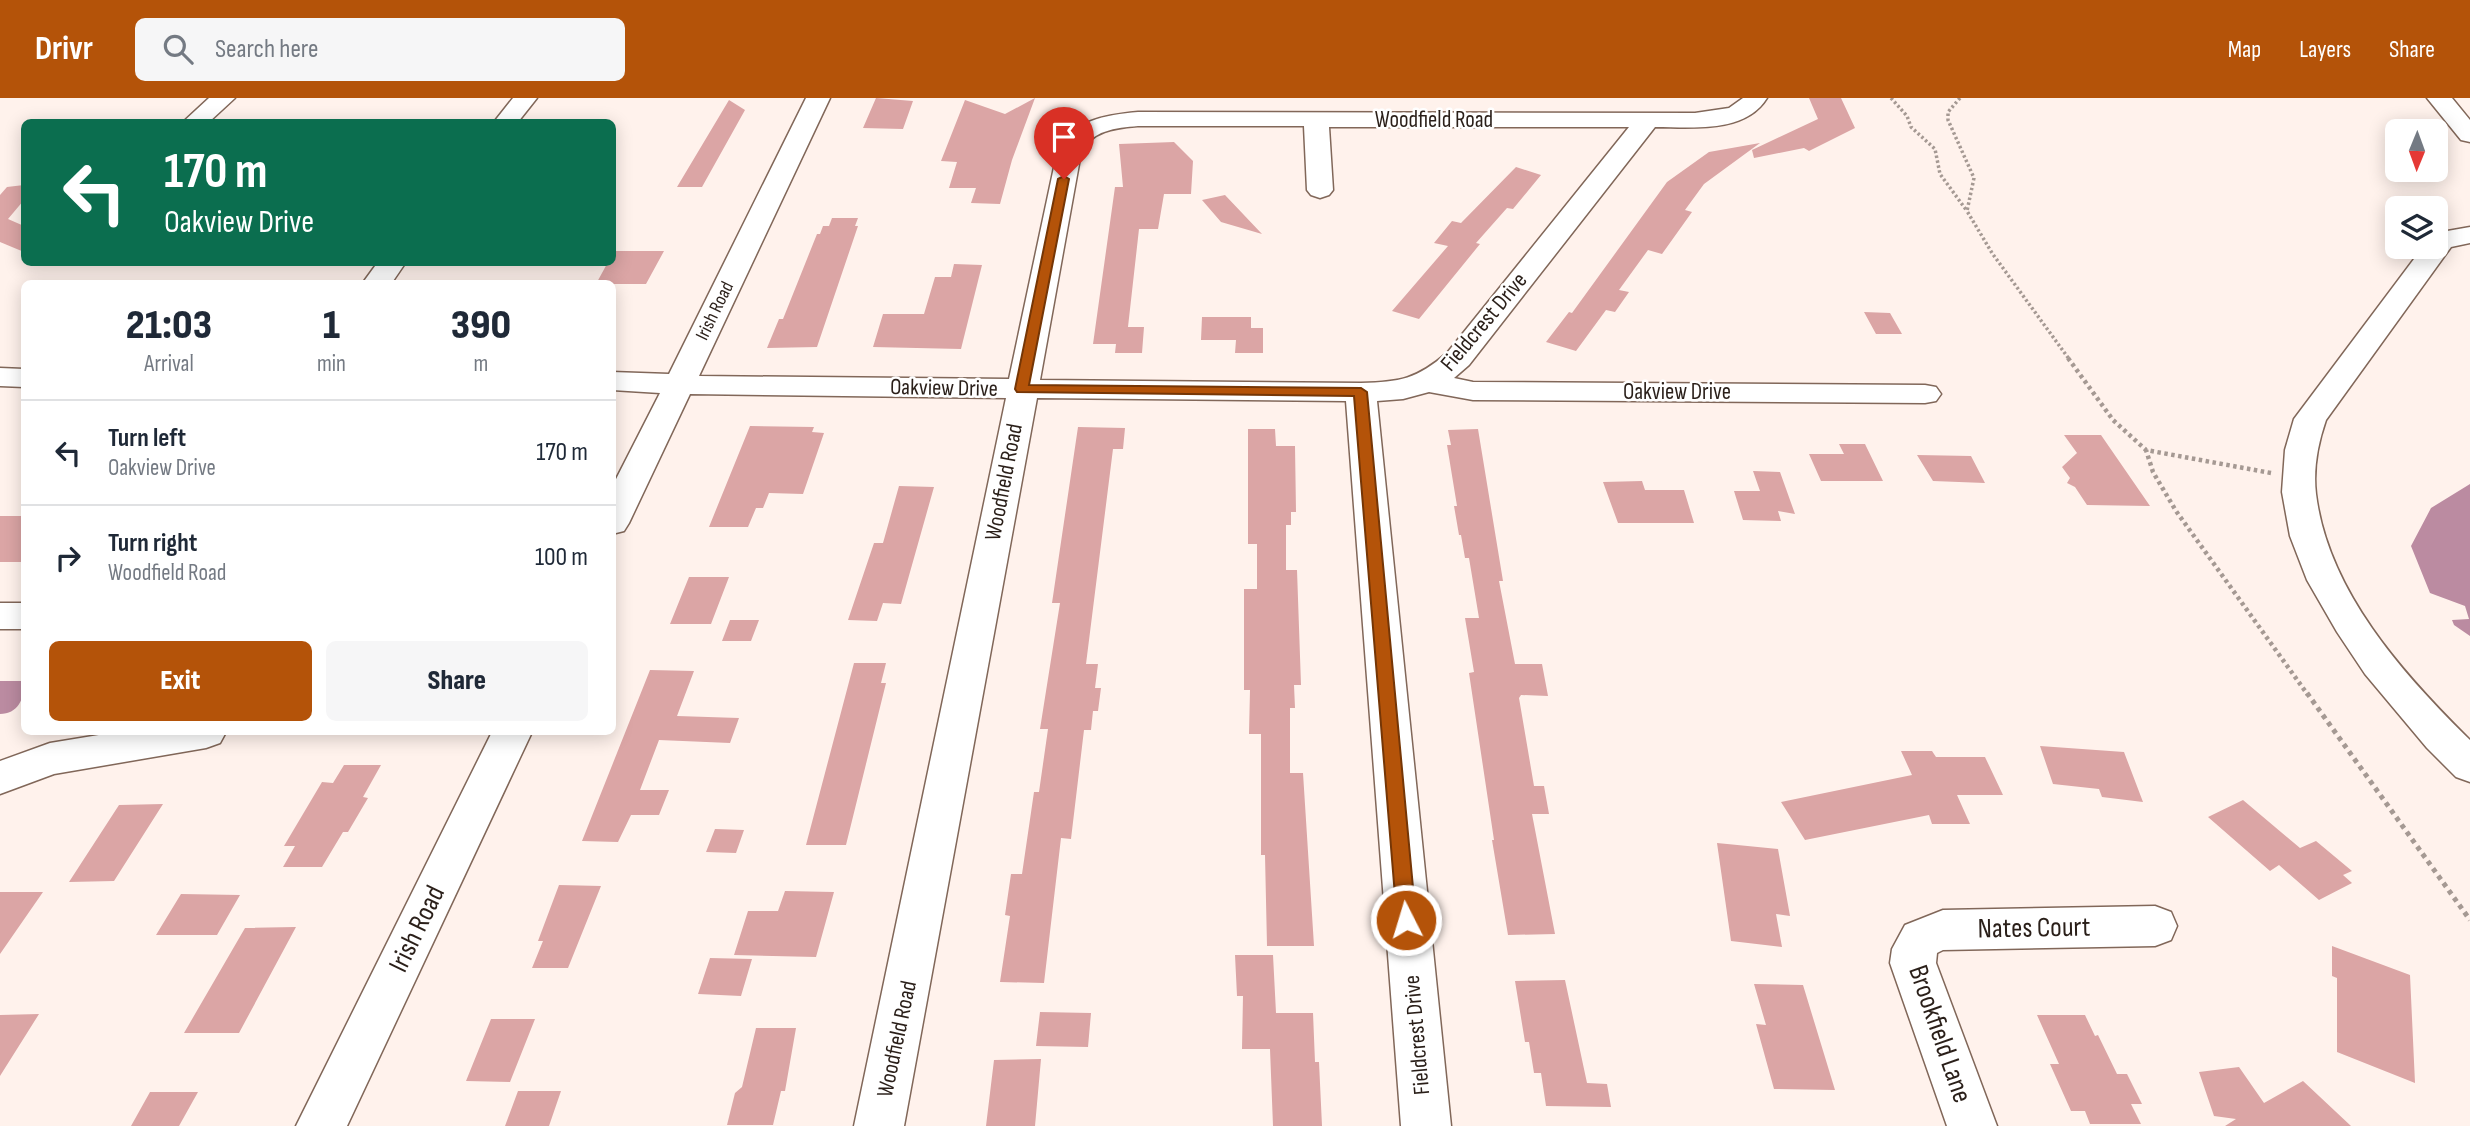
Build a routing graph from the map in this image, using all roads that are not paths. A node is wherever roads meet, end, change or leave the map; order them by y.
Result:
1 (223, 98) edge
2 (525, 98) edge
3 (818, 98) edge
4 (2439, 98) edge
5 (1753, 102) edge
6 (198, 119) edge
7 (508, 119) edge
8 (1315, 119) junction
9 (1647, 121) junction
10 (2470, 135) edge
11 (1320, 190) dead end
12 (2458, 228) edge
13 (390, 266) edge
14 (379, 280) edge
15 (0, 377) edge
16 (21, 377) edge
17 (616, 381) edge
18 (680, 383) junction
19 (1430, 383) junction
20 (1022, 389) junction
21 (1361, 392) junction
22 (1925, 394) dead end
23 (616, 515) edge
24 (0, 616) edge
25 (21, 616) edge
26 (170, 735) edge
27 (511, 735) edge
28 (99, 741) edge
29 (2470, 766) edge
30 (0, 778) edge
31 (2154, 926) dead end
32 (1916, 942) joint
33 (321, 1126) edge
34 (879, 1126) edge
35 (1426, 1126) edge
36 (1972, 1126) edge

1 - 6 street
2 - 7 street
3 - 18 street, Irish Road
4 - 10 street
5 - 9 street, Woodfield Road
8 - 9 street, Woodfield Road
8 - 11 street
8 - 20 street, Woodfield Road
9 - 19 street, Fieldcrest Drive
12 - 29 street
13 - 14 street
15 - 16 street
17 - 18 street, Oakview Drive
18 - 20 street, Oakview Drive
18 - 23 street, Irish Road
19 - 21 street, Fieldcrest Drive
19 - 22 street, Oakview Drive
20 - 21 street, Oakview Drive
20 - 34 street, Woodfield Road
21 - 35 street, Fieldcrest Drive
24 - 25 street
26 - 28 street
27 - 33 street, Irish Road
28 - 30 street
31 - 32 street, Nates Court
32 - 36 street, Brookfield Lane

